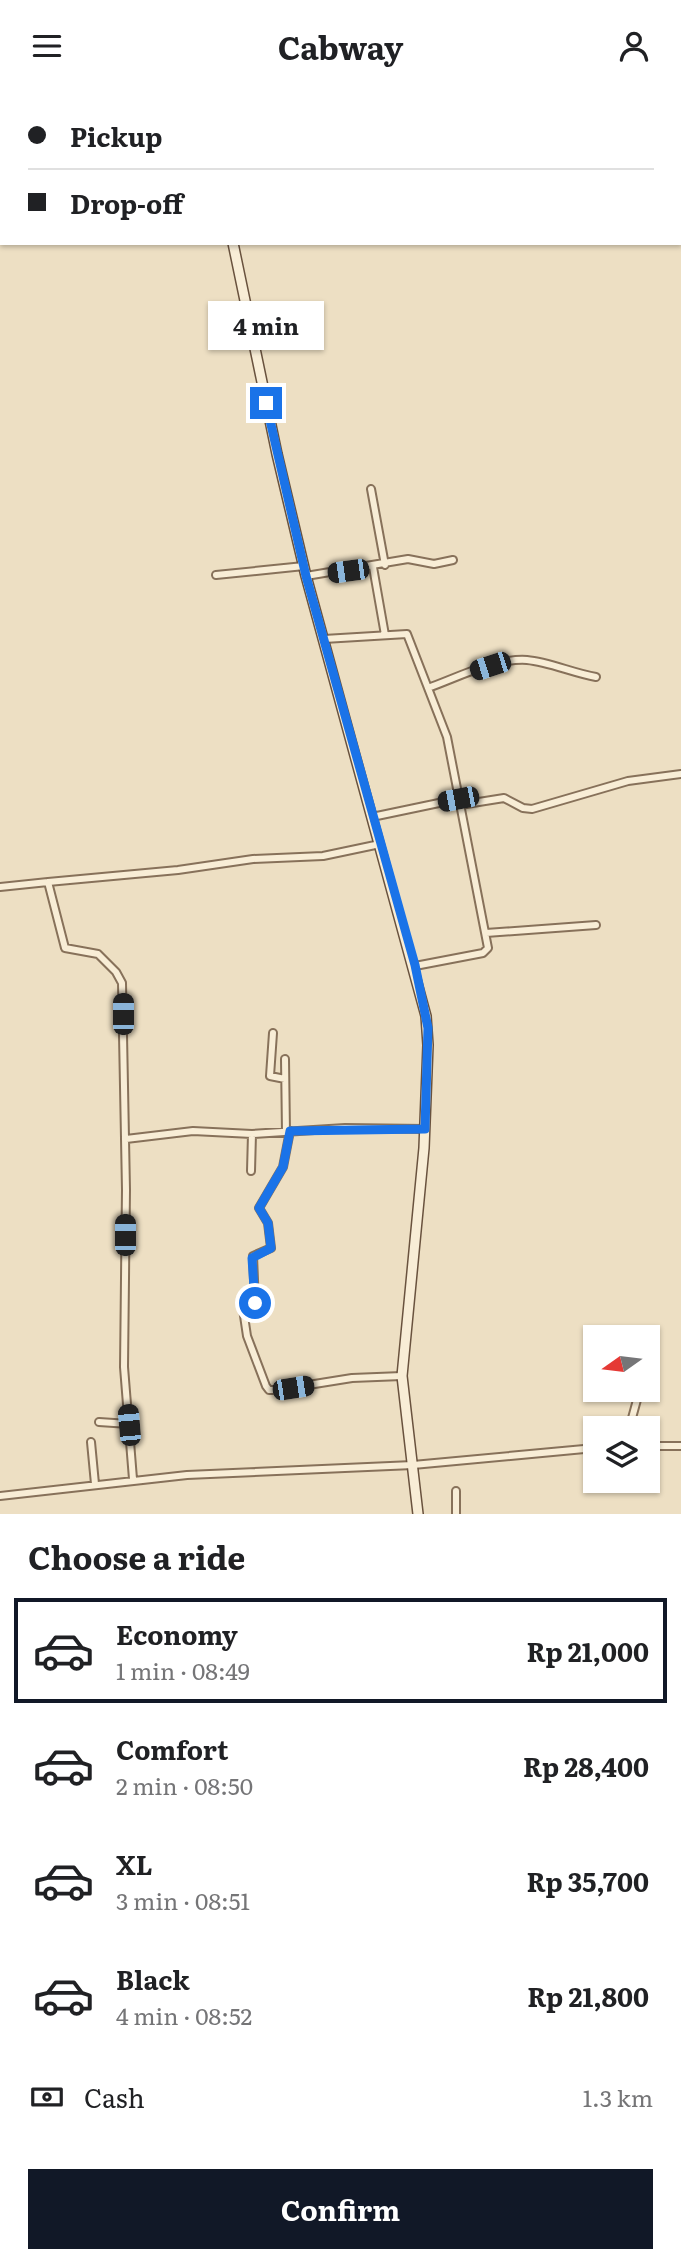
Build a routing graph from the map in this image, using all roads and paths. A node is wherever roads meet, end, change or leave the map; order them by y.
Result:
1 (233, 245) edge
2 (371, 489) dead end
3 (453, 559) dead end
4 (385, 565) junction
5 (373, 567) junction
6 (305, 571) junction
7 (216, 575) dead end
8 (385, 635) junction
9 (324, 639) junction
10 (596, 677) dead end
11 (429, 688) junction
12 (681, 774) edge
13 (459, 802) junction
14 (373, 817) junction
15 (380, 844) junction
16 (48, 882) junction
17 (0, 887) edge
18 (596, 925) dead end
19 (486, 933) junction
20 (415, 965) junction
21 (274, 1033) dead end
22 (285, 1059) dead end
23 (285, 1079) junction
24 (425, 1129) junction
25 (288, 1132) junction
26 (252, 1134) junction
27 (125, 1139) junction
28 (251, 1171) dead end
29 (402, 1376) junction
30 (99, 1422) dead end
31 (129, 1425) junction
32 (91, 1442) dead end
33 (660, 1446) edge
34 (681, 1446) edge
35 (583, 1449) edge
36 (413, 1465) junction
37 (133, 1479) junction
38 (95, 1484) junction
39 (456, 1491) dead end
40 (0, 1496) edge
41 (418, 1514) edge
42 (456, 1514) edge

1 - 6 main road
2 - 4 street
3 - 4 street
4 - 5 street
5 - 6 street
5 - 8 street
6 - 7 street
6 - 9 main road
8 - 9 street
8 - 11 street
9 - 14 main road
10 - 11 street
11 - 13 street
12 - 13 street
13 - 14 street
13 - 19 street
14 - 15 main road
15 - 16 street
15 - 20 main road
16 - 17 street
16 - 27 street
18 - 19 street
19 - 20 street
20 - 24 main road
21 - 23 street
22 - 23 street
23 - 25 street
24 - 25 street
24 - 29 main road
25 - 26 street
25 - 29 street
26 - 27 street
26 - 28 street
27 - 31 street
29 - 36 main road
30 - 31 street
31 - 37 street
32 - 38 street
33 - 34 street
35 - 36 street
36 - 37 street
36 - 41 main road
37 - 38 street
38 - 40 street
39 - 42 street

